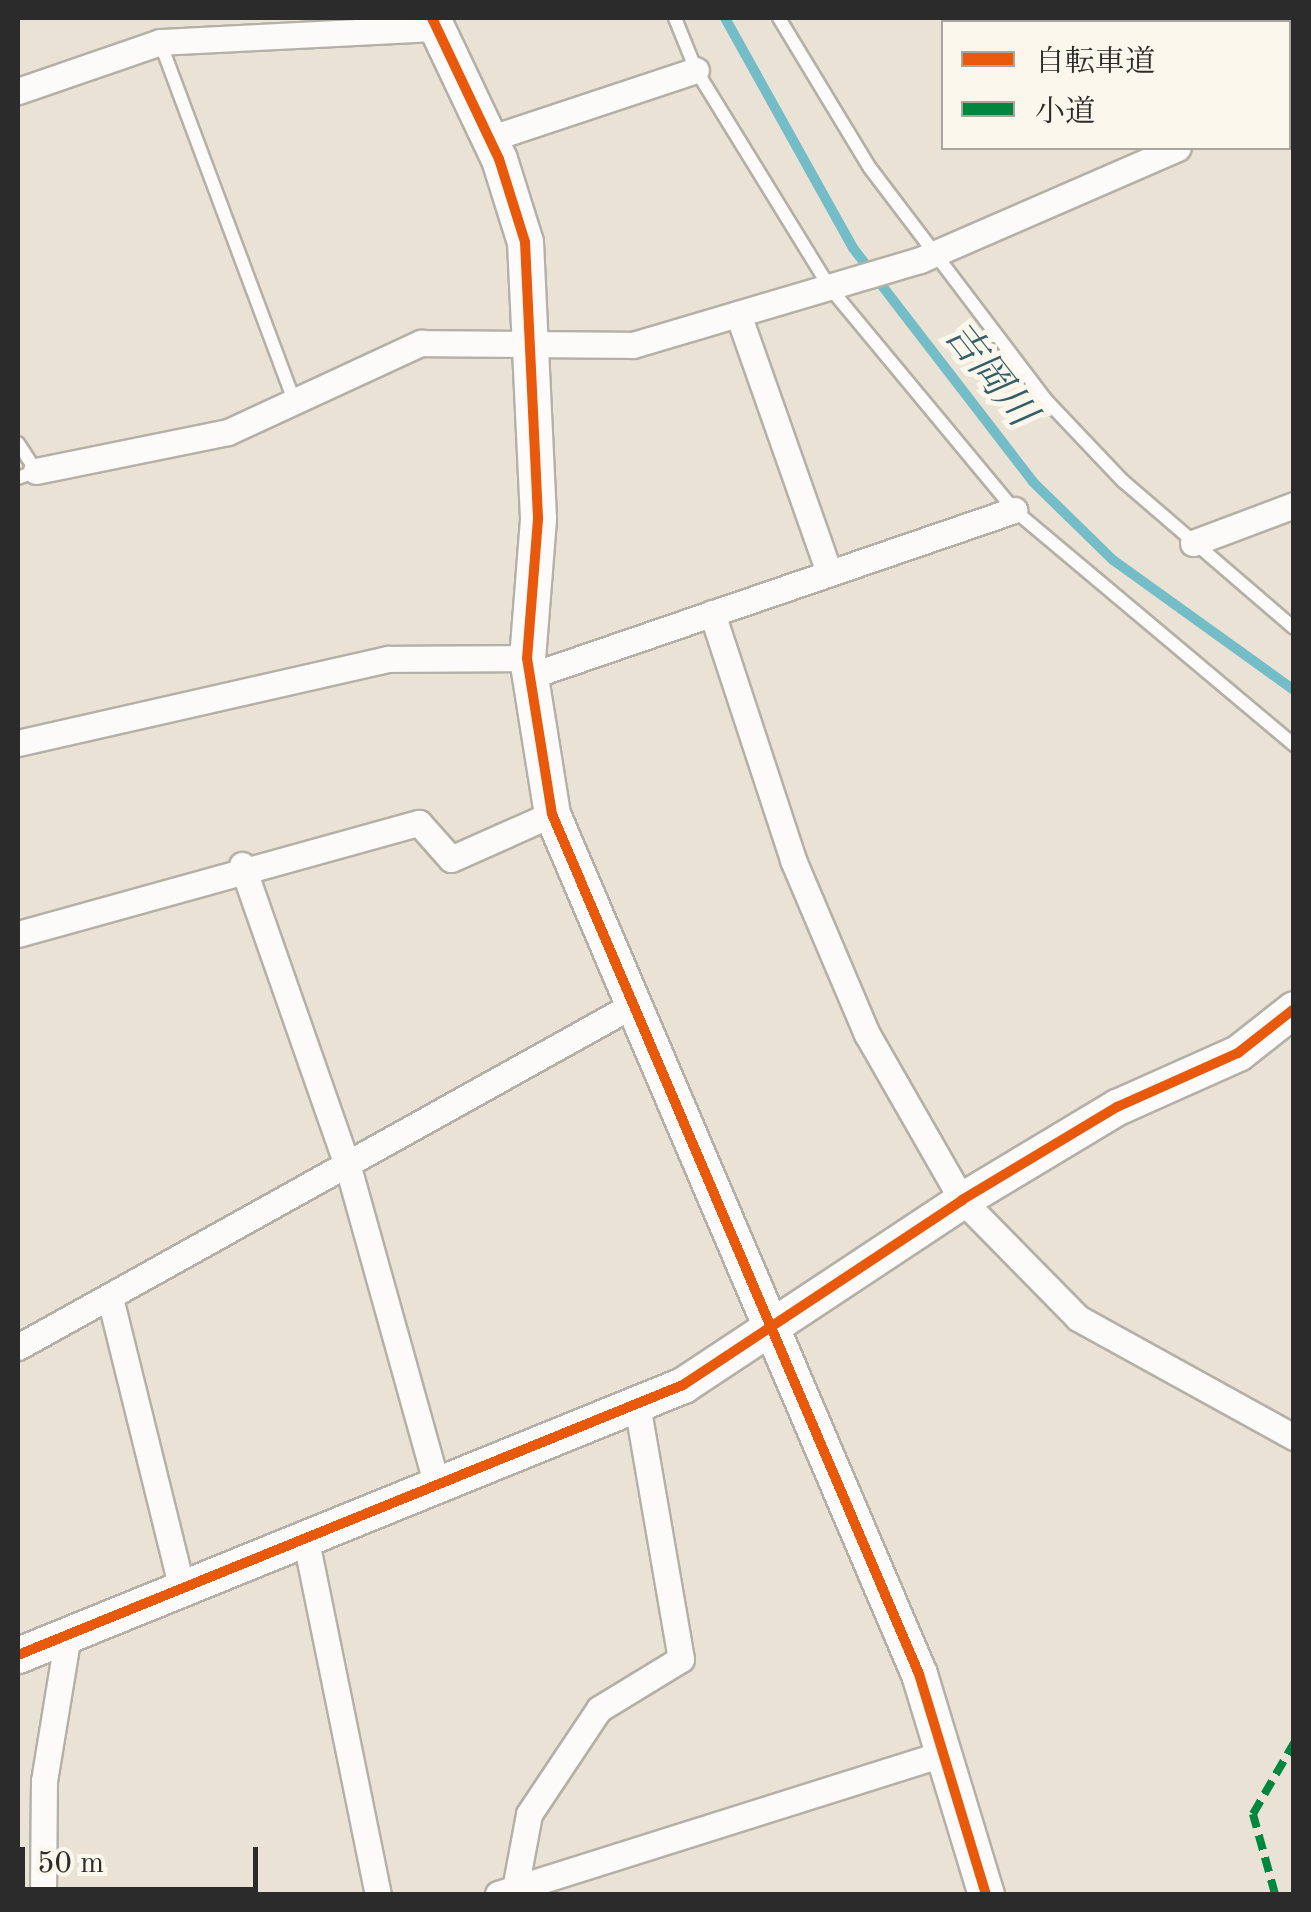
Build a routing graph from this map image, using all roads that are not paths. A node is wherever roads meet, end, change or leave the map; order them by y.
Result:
1 (675, 18) edge
2 (779, 18) edge
3 (434, 23) edge
4 (160, 42) junction
5 (696, 70) junction
6 (18, 91) edge
7 (489, 139) junction
8 (1173, 150) edge
9 (926, 257) junction
10 (834, 286) junction
11 (738, 314) junction
12 (532, 344) junction
13 (294, 401) junction
14 (18, 443) edge
15 (27, 474) edge
16 (1294, 505) edge
17 (1014, 510) junction
18 (1193, 543) junction
19 (829, 573) junction
20 (712, 613) junction
21 (1294, 628) edge
22 (528, 667) junction
23 (18, 743) edge
24 (1294, 746) edge
25 (552, 814) junction
26 (242, 865) junction
27 (18, 934) edge
28 (631, 1006) junction
29 (1294, 1009) edge
30 (348, 1167) junction
31 (962, 1200) junction
32 (110, 1298) junction
33 (770, 1334) junction
34 (18, 1347) edge
35 (636, 1405) junction
36 (1294, 1438) edge
37 (437, 1486) junction
38 (306, 1541) junction
39 (182, 1590) junction
40 (68, 1634) junction
41 (18, 1655) edge
42 (944, 1754) junction
43 (506, 1892) edge
44 (44, 1894) edge
45 (378, 1894) edge
46 (986, 1894) edge

1 - 5 lane
2 - 9 lane
3 - 4 street
3 - 7 street
4 - 6 street
4 - 13 lane
5 - 7 street
5 - 10 lane
7 - 12 street
8 - 9 street
9 - 10 street
9 - 18 lane
10 - 11 street
10 - 17 lane
11 - 12 street
11 - 19 street
12 - 13 street
12 - 22 street
13 - 15 street
14 - 15 lane
16 - 18 street
17 - 19 street
17 - 24 lane
18 - 21 lane
19 - 20 street
20 - 22 street
20 - 31 street
22 - 23 street
22 - 25 street
25 - 26 street
25 - 28 street
26 - 27 street
26 - 30 street
28 - 30 street
28 - 33 street
29 - 31 street
30 - 32 street
30 - 37 street
31 - 33 street
31 - 36 street
32 - 34 street
32 - 39 street
33 - 35 street
33 - 42 street
35 - 37 street
35 - 43 street
37 - 38 street
38 - 39 street
38 - 45 street
39 - 40 street
40 - 41 street
40 - 44 street
42 - 43 street
42 - 46 street

